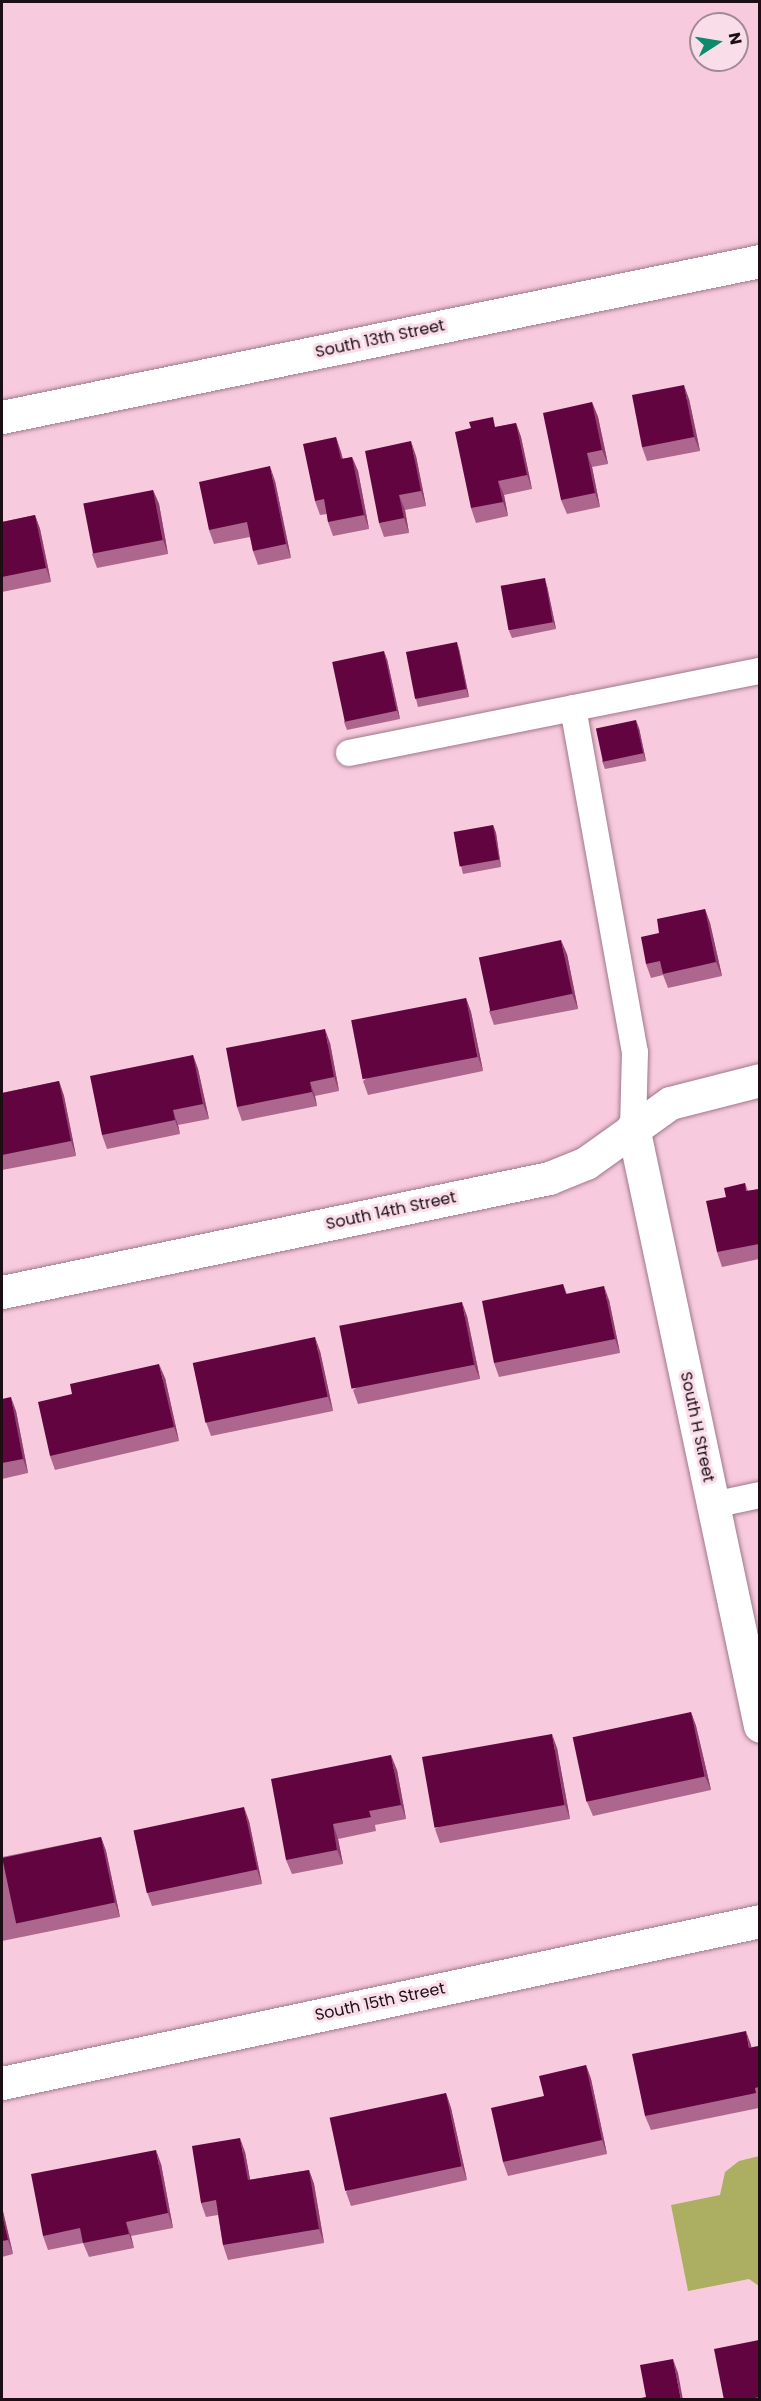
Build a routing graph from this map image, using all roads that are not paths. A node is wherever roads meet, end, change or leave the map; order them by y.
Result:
1 (759, 261) edge
2 (2, 417) edge
3 (759, 671) edge
4 (573, 708) junction
5 (350, 753) dead end
6 (759, 1080) edge
7 (633, 1127) junction
8 (2, 1292) edge
9 (759, 1495) edge
10 (713, 1505) junction
11 (759, 1726) edge
12 (759, 1921) edge
13 (2, 2084) edge

1 - 2 street, South 13th Street
3 - 4 lane
4 - 5 lane
4 - 7 lane
6 - 7 street, South 14th Street
7 - 8 street, South 14th Street
7 - 10 street, South H Street
9 - 10 lane
10 - 11 street, South H Street
12 - 13 street, South 15th Street

